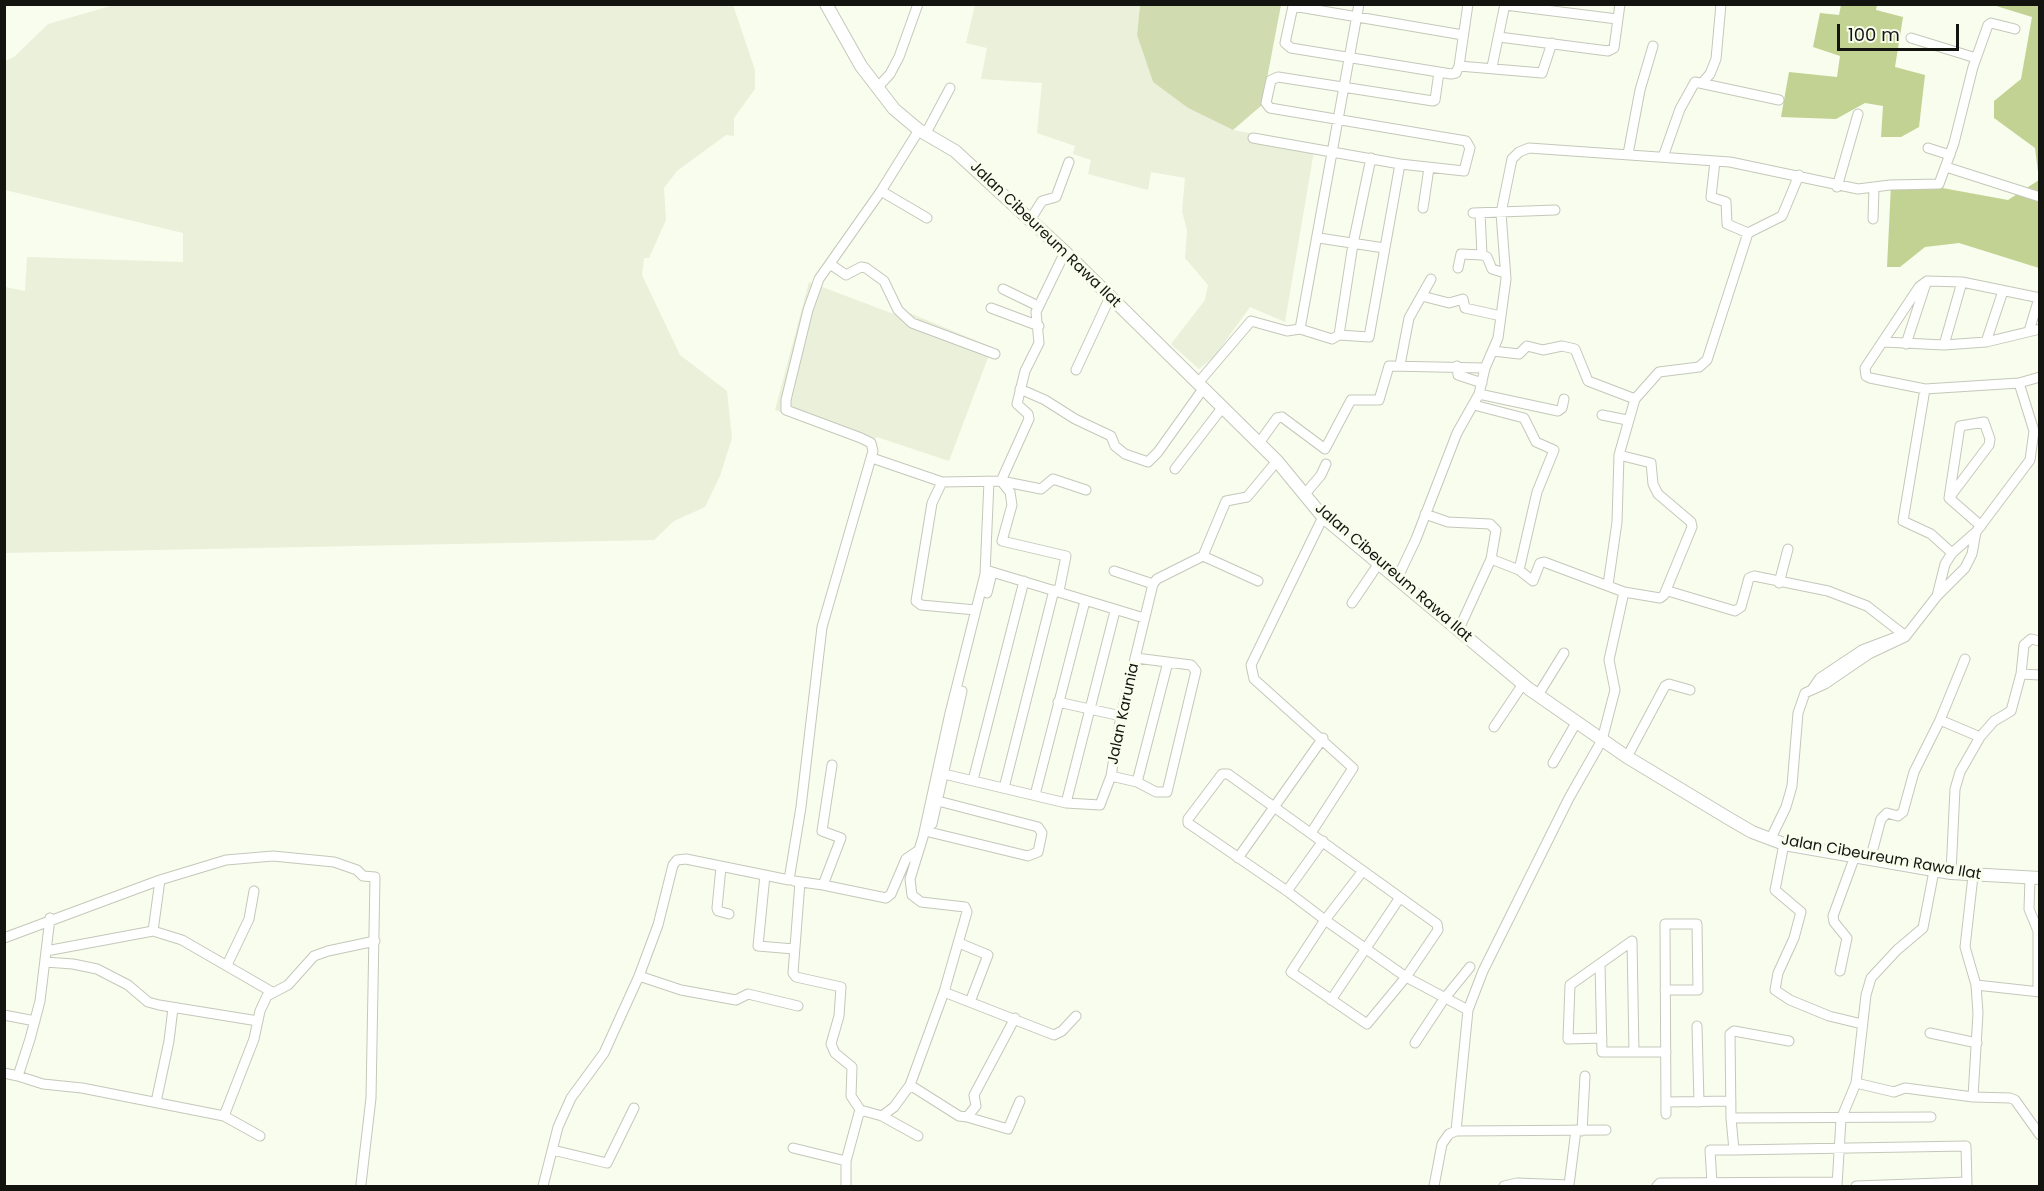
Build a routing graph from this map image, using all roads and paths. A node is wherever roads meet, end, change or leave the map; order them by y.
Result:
1 (826, 4) edge
2 (918, 4) edge
3 (1359, 4) edge
4 (1468, 4) edge
5 (1620, 4) edge
6 (1721, 4) edge
7 (1505, 5) edge
8 (1357, 17) junction
9 (1617, 19) junction
10 (2015, 29) dead end
11 (1463, 34) junction
12 (1499, 37) junction
13 (1911, 38) dead end
14 (1552, 43) junction
15 (1653, 46) dead end
16 (1350, 56) junction
17 (1976, 58) junction
18 (1459, 66) junction
19 (1492, 67) junction
20 (1439, 72) junction
21 (1702, 83) junction
22 (1345, 87) junction
23 (877, 88) junction
24 (950, 88) dead end
25 (1779, 100) dead end
26 (1857, 114) dead end
27 (1340, 119) junction
28 (922, 132) junction
29 (1253, 138) dead end
30 (1928, 148) dead end
31 (1333, 151) junction
32 (1628, 154) junction
33 (1950, 155) junction
34 (1663, 157) junction
35 (1371, 158) junction
36 (1715, 161) junction
37 (1069, 162) dead end
38 (1400, 164) junction
39 (1946, 167) junction
40 (1429, 168) junction
41 (1799, 175) junction
42 (1837, 187) junction
43 (1874, 188) junction
44 (881, 191) junction
45 (2040, 197) edge
46 (1423, 208) dead end
47 (1555, 210) dead end
48 (1501, 213) junction
49 (927, 218) dead end
50 (1873, 219) dead end
51 (1030, 220) junction
52 (1748, 233) junction
53 (1319, 238) junction
54 (1353, 244) junction
55 (1384, 248) junction
56 (1065, 252) junction
57 (1482, 255) junction
58 (830, 264) junction
59 (1458, 268) dead end
60 (1505, 273) junction
61 (1431, 279) dead end
62 (1927, 281) junction
63 (1962, 282) junction
64 (1003, 289) dead end
65 (2003, 291) junction
66 (1422, 296) junction
67 (1110, 297) junction
68 (2039, 298) edge
69 (1038, 306) junction
70 (991, 308) dead end
71 (1501, 316) junction
72 (1039, 326) junction
73 (1300, 329) junction
74 (2040, 329) edge
75 (2029, 331) junction
76 (1339, 335) junction
77 (1884, 342) junction
78 (1986, 342) junction
79 (1906, 344) junction
80 (1944, 345) junction
81 (1493, 351) junction
82 (995, 354) dead end
83 (1400, 365) junction
84 (1457, 366) junction
85 (1485, 368) junction
86 (1076, 370) dead end
87 (2040, 377) edge
88 (1482, 383) junction
89 (2019, 383) junction
90 (1200, 386) junction
91 (1020, 389) junction
92 (1925, 389) junction
93 (1479, 394) junction
94 (1564, 399) dead end
95 (1635, 399) junction
96 (1473, 405) junction
97 (1222, 408) junction
98 (1602, 414) dead end
99 (1627, 420) junction
100 (1259, 443) junction
101 (1619, 455) junction
102 (872, 458) junction
103 (1277, 461) junction
104 (1326, 464) dead end
105 (1175, 469) dead end
106 (989, 481) junction
107 (1001, 481) junction
108 (942, 482) junction
109 (1086, 490) dead end
110 (1305, 494) junction
111 (1949, 498) junction
112 (1425, 514) junction
113 (1323, 517) junction
114 (1979, 529) junction
115 (1788, 549) dead end
116 (1952, 553) junction
117 (1203, 556) junction
118 (1491, 559) junction
119 (1379, 562) junction
120 (1520, 570) junction
121 (1114, 571) dead end
122 (989, 572) junction
123 (1398, 577) junction
124 (1024, 581) junction
125 (1258, 581) dead end
126 (1779, 583) junction
127 (1154, 584) junction
128 (1608, 585) junction
129 (1056, 591) junction
130 (1668, 591) junction
131 (1624, 592) junction
132 (1936, 596) junction
133 (1085, 602) junction
134 (1352, 603) dead end
135 (976, 610) junction
136 (1115, 611) junction
137 (1144, 618) junction
138 (1459, 629) junction
139 (1905, 633) junction
140 (2040, 640) edge
141 (1564, 653) dead end
142 (1136, 658) junction
143 (1965, 659) dead end
144 (1168, 662) junction
145 (2021, 674) junction
146 (2040, 675) edge
147 (1523, 684) junction
148 (1690, 690) dead end
149 (1538, 695) junction
150 (1058, 702) junction
151 (1092, 710) junction
152 (1121, 716) junction
153 (1940, 720) junction
154 (1576, 723) junction
155 (1494, 727) dead end
156 (1980, 737) junction
157 (1323, 738) junction
158 (1602, 740) junction
159 (1627, 757) junction
160 (1553, 763) dead end
161 (832, 765) dead end
162 (944, 774) junction
163 (1111, 776) junction
164 (973, 780) junction
165 (1137, 782) junction
166 (1004, 788) junction
167 (1035, 795) junction
168 (938, 801) junction
169 (1066, 803) junction
170 (1273, 805) junction
171 (927, 831) junction
172 (1311, 832) junction
173 (1771, 838) junction
174 (1323, 841) junction
175 (1784, 844) junction
176 (919, 850) junction
177 (1855, 856) junction
178 (1238, 858) junction
179 (1870, 860) junction
180 (721, 867) junction
181 (1934, 871) junction
182 (1362, 872) junction
183 (1951, 873) junction
184 (765, 875) junction
185 (1973, 876) junction
186 (2035, 878) edge
187 (160, 880) junction
188 (789, 880) junction
189 (800, 882) junction
190 (823, 885) junction
191 (254, 891) dead end
192 (1287, 891) junction
193 (1399, 899) junction
194 (729, 914) dead end
195 (50, 918) junction
196 (1325, 920) junction
197 (153, 931) junction
198 (4, 938) edge
199 (375, 940) junction
200 (959, 943) junction
201 (794, 949) junction
202 (1366, 949) junction
203 (45, 951) junction
204 (45, 962) junction
205 (1600, 964) junction
206 (227, 965) junction
207 (1470, 967) dead end
208 (1840, 971) dead end
209 (639, 976) junction
210 (1406, 977) junction
211 (1976, 985) junction
212 (1665, 990) junction
213 (2039, 991) edge
214 (272, 992) junction
215 (944, 992) junction
216 (1444, 999) junction
217 (1331, 1000) junction
218 (970, 1002) junction
219 (798, 1006) dead end
220 (173, 1008) junction
221 (1468, 1010) junction
222 (4, 1015) edge
223 (1076, 1016) dead end
224 (1015, 1018) junction
225 (35, 1021) junction
226 (258, 1021) junction
227 (1862, 1024) junction
228 (1697, 1026) dead end
229 (1930, 1033) dead end
230 (1602, 1038) junction
231 (1789, 1041) dead end
232 (1415, 1043) dead end
233 (1977, 1043) junction
234 (1634, 1052) junction
235 (1666, 1052) junction
236 (4, 1073) edge
237 (18, 1076) junction
238 (1585, 1076) dead end
239 (1856, 1083) junction
240 (910, 1085) junction
241 (1973, 1096) junction
242 (1020, 1101) dead end
243 (1731, 1101) junction
244 (156, 1102) junction
245 (1666, 1102) junction
246 (1699, 1102) junction
247 (634, 1108) dead end
248 (861, 1111) junction
249 (1666, 1114) dead end
250 (224, 1116) junction
251 (882, 1116) junction
252 (967, 1117) junction
253 (1931, 1117) dead end
254 (1731, 1118) junction
255 (1841, 1119) junction
256 (2036, 1122) edge
257 (1579, 1130) junction
258 (1606, 1130) dead end
259 (1456, 1131) junction
260 (2040, 1135) edge
261 (260, 1136) dead end
262 (918, 1136) dead end
263 (793, 1148) dead end
264 (553, 1150) junction
265 (1734, 1150) junction
266 (1838, 1150) junction
267 (846, 1161) junction
268 (1712, 1183) junction
269 (362, 1184) dead end
270 (1837, 1184) edge
271 (1967, 1184) edge
272 (543, 1186) edge
273 (846, 1186) edge
274 (1434, 1186) edge
275 (1504, 1186) edge
276 (1658, 1186) edge
277 (1856, 1186) edge

1 - 23 street, Jalan Cibeureum Rawa Ilat
2 - 23 street
3 - 8 street
4 - 11 street
5 - 9 street
6 - 21 street
7 - 9 street
7 - 12 street
8 - 11 street
8 - 16 street
8 - 16 street
9 - 14 street
10 - 17 street
11 - 18 street
12 - 14 street
12 - 19 street
13 - 17 street
14 - 19 street
15 - 32 street
16 - 20 street
16 - 22 street
17 - 33 street
18 - 19 street
18 - 20 street
20 - 22 street
21 - 25 street
21 - 34 street
22 - 27 street
22 - 27 street
23 - 28 street, Jalan Cibeureum Rawa Ilat
24 - 28 street
26 - 42 street
27 - 31 street
27 - 40 street
28 - 44 street
28 - 51 street, Jalan Cibeureum Rawa Ilat
29 - 31 street
30 - 33 street
31 - 35 street
31 - 53 street
32 - 34 street
32 - 48 street
33 - 39 street
34 - 36 street
35 - 38 street
35 - 54 street
36 - 41 street
36 - 52 street
37 - 51 street
38 - 40 street
38 - 55 street
39 - 43 street
39 - 45 street
40 - 46 street
41 - 42 street
41 - 52 street
42 - 43 street
43 - 50 street
44 - 49 street
44 - 58 street
47 - 48 street
48 - 57 street
48 - 60 street
51 - 56 street, Jalan Cibeureum Rawa Ilat
52 - 95 street
53 - 54 street
53 - 73 street
54 - 55 street
54 - 76 street
55 - 76 street
56 - 67 street, Jalan Cibeureum Rawa Ilat
56 - 69 street
57 - 59 street
57 - 60 street
58 - 82 street
58 - 102 street
60 - 71 street
61 - 66 street
62 - 63 street
62 - 77 street
62 - 79 street
63 - 65 street
63 - 80 street
64 - 69 street
65 - 68 street
65 - 78 street
66 - 71 street
66 - 83 street
67 - 86 street
67 - 90 street, Jalan Cibeureum Rawa Ilat
68 - 75 street
69 - 72 street
70 - 72 street
71 - 81 street
72 - 91 street
73 - 76 street
73 - 90 street
74 - 75 street
75 - 78 street
77 - 79 street
77 - 92 street
78 - 80 street
79 - 80 street
81 - 85 street
81 - 95 street
83 - 84 street
83 - 100 street
84 - 85 street
84 - 88 street
85 - 88 street
87 - 89 street
88 - 93 street
89 - 92 street
89 - 114 street
90 - 91 street
90 - 97 street, Jalan Cibeureum Rawa Ilat
91 - 107 street
92 - 116 street
93 - 94 street
93 - 96 street
95 - 99 street
96 - 112 street
96 - 120 street
97 - 100 street, Jalan Cibeureum Rawa Ilat
97 - 105 street
98 - 99 street
99 - 101 street
100 - 103 street, Jalan Cibeureum Rawa Ilat
101 - 128 street
101 - 130 street
102 - 108 street
102 - 188 street
103 - 110 street, Jalan Cibeureum Rawa Ilat
103 - 117 street
104 - 110 street
106 - 107 street
106 - 108 street
106 - 122 street
107 - 109 street
107 - 129 street
108 - 135 street
110 - 113 street, Jalan Cibeureum Rawa Ilat
111 - 111 street
111 - 114 street
112 - 118 street
112 - 123 street
113 - 119 street, Jalan Cibeureum Rawa Ilat
113 - 157 street
114 - 116 street
114 - 132 street
115 - 126 street
116 - 132 street
117 - 125 street
117 - 127 street
118 - 120 street
118 - 138 street
119 - 123 street, Jalan Cibeureum Rawa Ilat
119 - 134 street
120 - 128 street
121 - 127 street
122 - 124 street
122 - 135 street
122 - 162 street
123 - 138 street, Jalan Cibeureum Rawa Ilat
124 - 129 street
124 - 164 street
126 - 130 street
126 - 139 street
127 - 137 street, Jalan Karunia
128 - 131 street
129 - 133 street
129 - 166 street
130 - 131 street
131 - 158 street
132 - 139 street
133 - 136 street
133 - 150 street
135 - 171 street
136 - 137 street
136 - 151 street
137 - 142 street, Jalan Karunia
138 - 147 street, Jalan Cibeureum Rawa Ilat
139 - 173 street
140 - 145 street
141 - 149 street
142 - 144 street
142 - 152 street, Jalan Karunia
143 - 153 street
144 - 165 street
144 - 165 street
145 - 146 street
145 - 156 street
147 - 149 street, Jalan Cibeureum Rawa Ilat
147 - 155 street
148 - 159 street
149 - 154 street, Jalan Cibeureum Rawa Ilat
150 - 151 street
150 - 167 street
151 - 152 street
151 - 169 street
152 - 163 street, Jalan Karunia
153 - 156 street
153 - 179 street
154 - 158 street, Jalan Cibeureum Rawa Ilat
154 - 160 street
156 - 183 street
157 - 170 street
157 - 172 street
158 - 159 street, Jalan Cibeureum Rawa Ilat
158 - 221 street
159 - 173 street, Jalan Cibeureum Rawa Ilat
161 - 190 street
162 - 164 street
162 - 168 street
163 - 165 street
163 - 169 street, Jalan Karunia
164 - 166 street
166 - 167 street
167 - 169 street
168 - 171 street
168 - 171 street
170 - 172 street
170 - 178 street
170 - 178 street
171 - 176 street
172 - 174 street
173 - 175 street, Jalan Cibeureum Rawa Ilat
174 - 182 street
174 - 192 street
175 - 177 street, Jalan Cibeureum Rawa Ilat
175 - 227 street
176 - 190 street
176 - 200 street
177 - 179 street, Jalan Cibeureum Rawa Ilat
177 - 208 street
178 - 192 street
179 - 181 street, Jalan Cibeureum Rawa Ilat
180 - 184 street
180 - 194 street
180 - 209 street
181 - 183 street, Jalan Cibeureum Rawa Ilat
181 - 227 street
182 - 193 street
182 - 196 street
183 - 185 street, Jalan Cibeureum Rawa Ilat
184 - 188 street
184 - 201 street
185 - 186 street, Jalan Cibeureum Rawa Ilat
185 - 211 street
186 - 213 street
187 - 195 street
187 - 197 street
187 - 199 street
188 - 189 street
189 - 190 street
189 - 201 street
191 - 206 street
192 - 196 street
193 - 202 street
193 - 210 street
195 - 198 street
195 - 203 street
196 - 202 street
196 - 217 street
197 - 203 street
197 - 206 street
199 - 214 street
199 - 269 street
200 - 215 street
200 - 218 street
201 - 248 street
202 - 210 street
202 - 217 street
203 - 204 street
204 - 220 street
204 - 225 street
205 - 230 street
205 - 230 street
205 - 234 street
206 - 214 street
207 - 216 street
209 - 219 street
209 - 264 street
210 - 216 street
210 - 217 street
211 - 213 street
211 - 233 street
212 - 212 street
212 - 235 street
214 - 226 street
215 - 218 street
215 - 240 street
216 - 221 street
216 - 232 street
218 - 224 street
220 - 226 street
220 - 244 street
221 - 259 street
222 - 225 street
223 - 224 street
224 - 252 street
225 - 237 street
226 - 250 street
227 - 239 street
228 - 246 street
229 - 233 street
230 - 234 street
231 - 243 street
233 - 241 street
234 - 235 street
235 - 245 street
236 - 237 street
237 - 244 street
238 - 257 street
239 - 241 street
239 - 255 street
240 - 251 street
240 - 252 street
241 - 256 street
242 - 252 street
243 - 246 street
243 - 254 street
244 - 250 street
245 - 246 street
245 - 249 street
247 - 264 street
248 - 251 street
248 - 267 street
250 - 261 street
251 - 262 street
253 - 255 street
254 - 255 street
254 - 265 street
255 - 266 street
256 - 260 street
257 - 258 street
257 - 259 street
257 - 275 street
259 - 274 street
263 - 267 street
264 - 272 street
265 - 266 street
265 - 268 street
266 - 270 street
266 - 271 street
267 - 273 street
268 - 270 street
268 - 276 street
271 - 277 street

